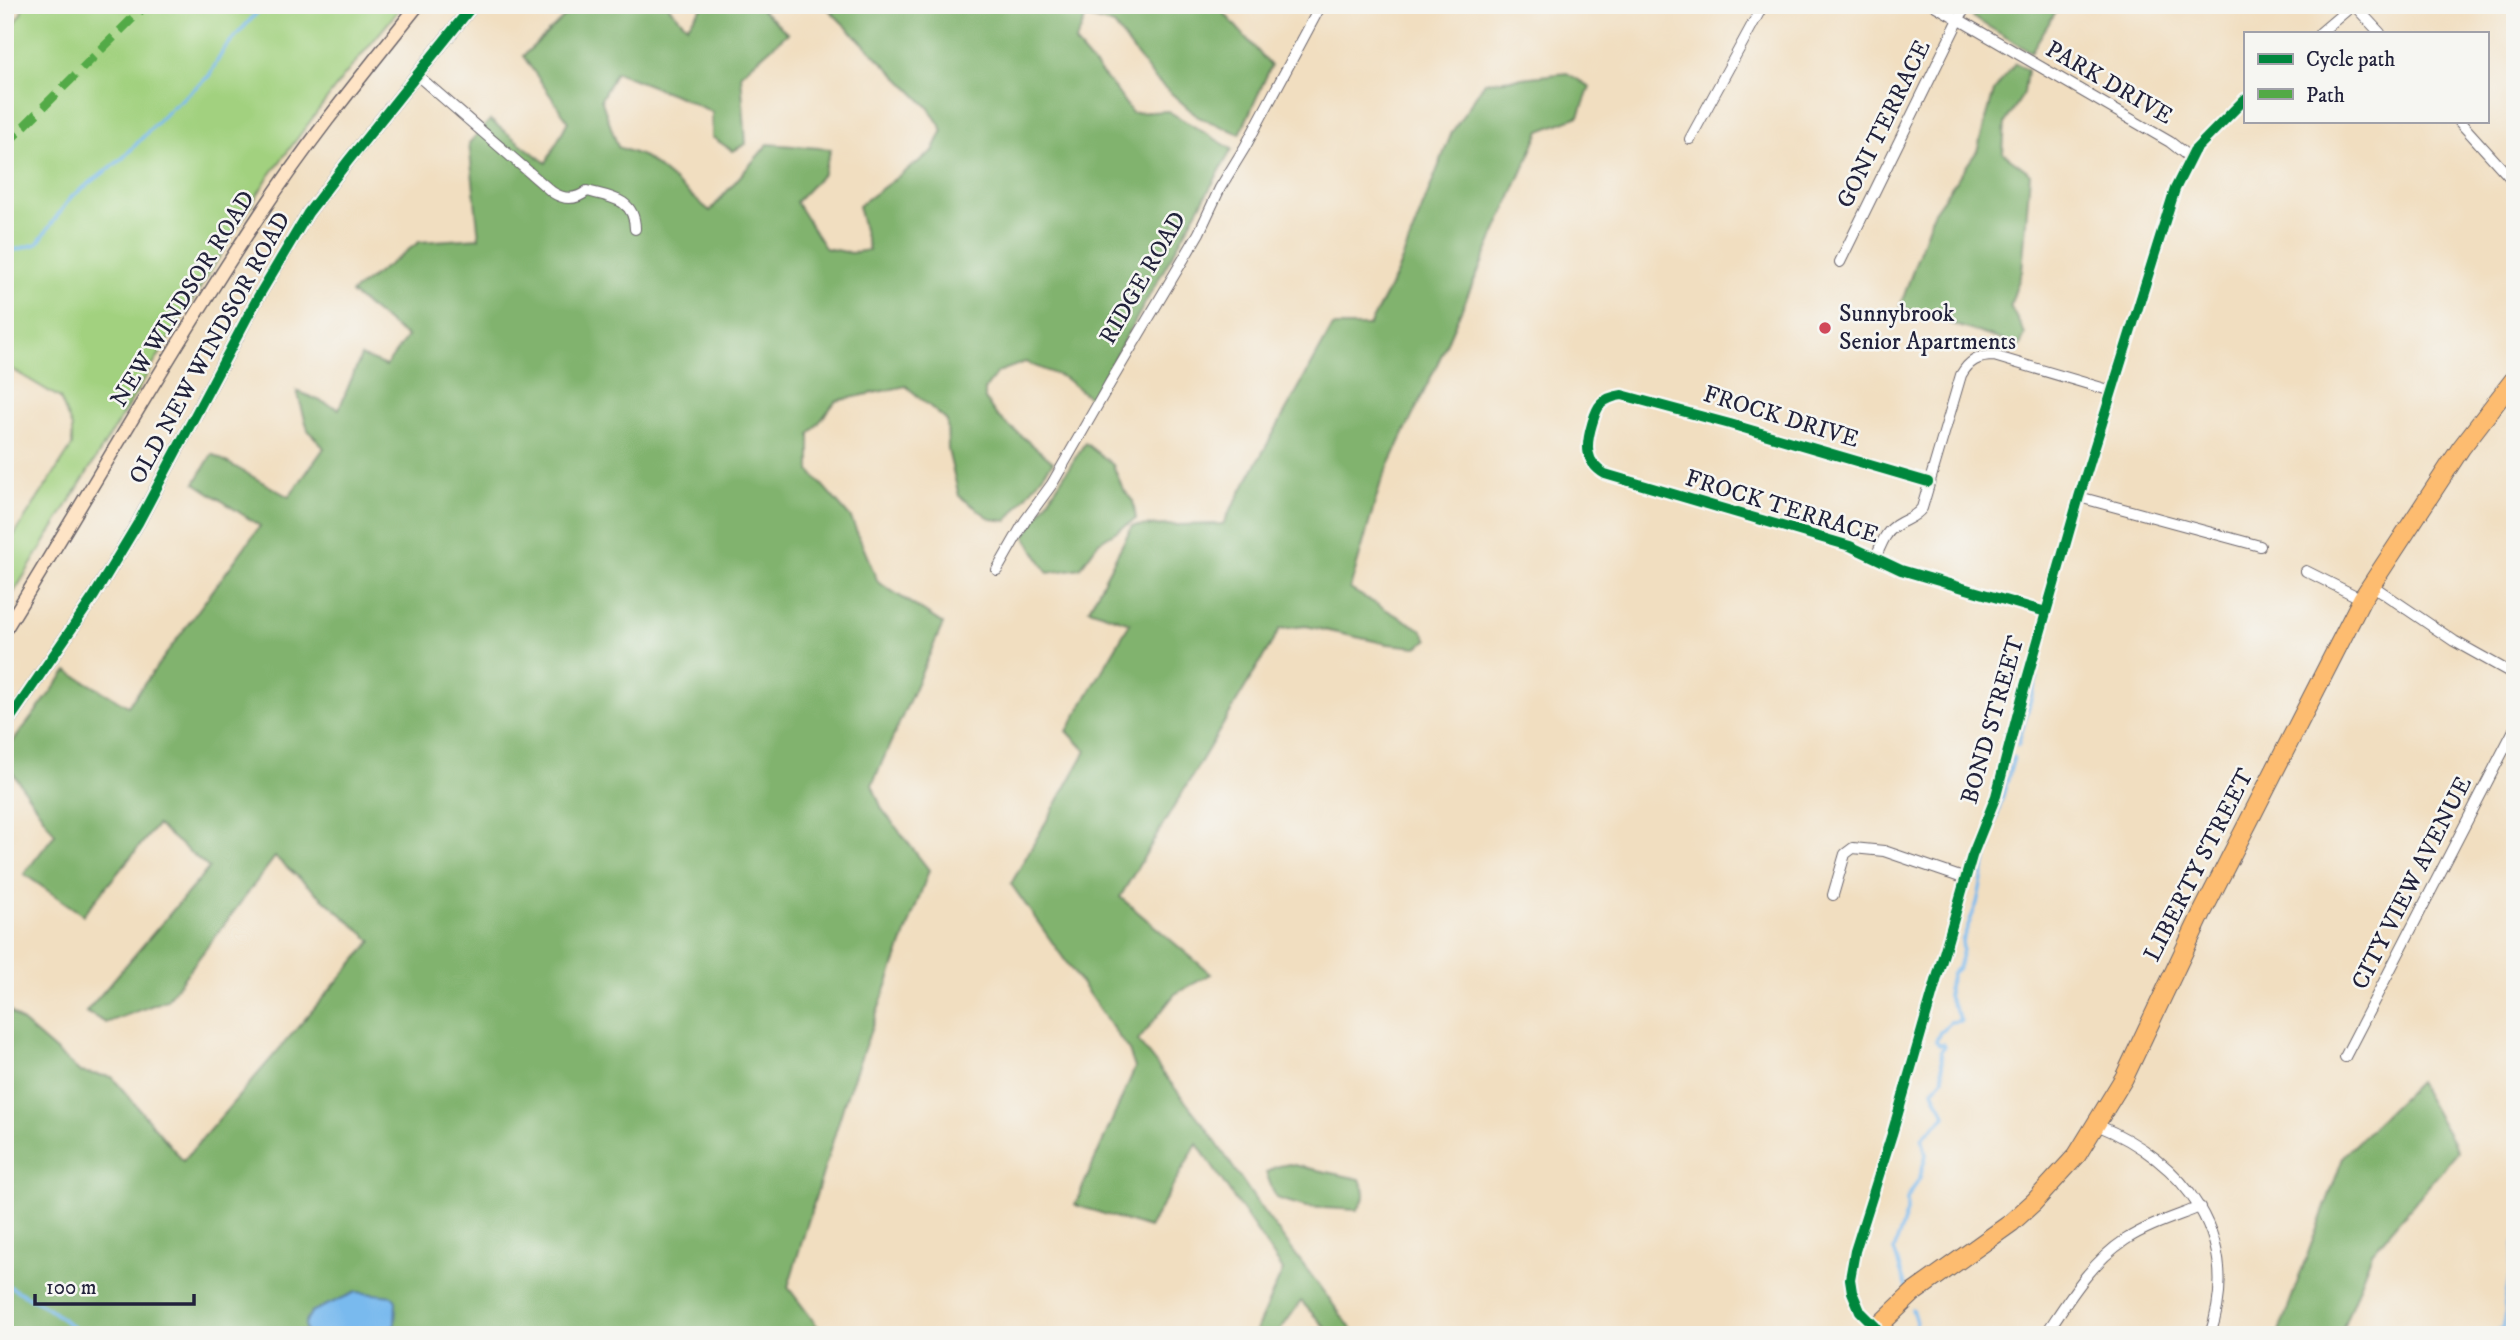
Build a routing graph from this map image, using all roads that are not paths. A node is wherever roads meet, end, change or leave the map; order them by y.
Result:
1 (418, 5) edge
2 (473, 5) edge
3 (1321, 5) edge
4 (1763, 5) edge
5 (1934, 5) edge
6 (1966, 5) edge
7 (2354, 5) edge
8 (1958, 19) junction
9 (2321, 32) edge
10 (2379, 32) edge
11 (417, 75) junction
12 (2244, 100) edge
13 (2460, 122) edge
14 (1690, 139) dead end
15 (2189, 157) junction
16 (2515, 183) edge
17 (635, 229) dead end
18 (1840, 262) dead end
19 (2515, 378) edge
20 (2112, 391) junction
21 (1622, 395) joint
22 (1928, 482) junction
23 (2080, 497) junction
24 (2260, 546) dead end
25 (1875, 556) junction
26 (997, 570) dead end
27 (2306, 571) dead end
28 (2366, 591) junction
29 (2046, 612) junction
30 (5, 630) edge
31 (2515, 675) edge
32 (5, 726) edge
33 (2515, 728) edge
34 (1966, 879) junction
35 (1833, 895) dead end
36 (2345, 1057) dead end
37 (2097, 1125) junction
38 (2200, 1207) junction
39 (1872, 1331) edge
40 (2045, 1335) edge
41 (2210, 1335) edge

1 - 30 street, NEW WINDSOR ROAD
2 - 11 street, OLD NEW WINDSOR ROAD
3 - 26 street, RIDGE ROAD
4 - 14 street
5 - 8 street, PARK DRIVE
6 - 8 street, GONI TERRACE
7 - 9 street
7 - 10 street
8 - 15 street, PARK DRIVE
8 - 18 street, GONI TERRACE
11 - 17 street
11 - 32 street, OLD NEW WINDSOR ROAD
12 - 15 street, BOND STREET
13 - 16 street
15 - 20 street, BOND STREET
19 - 28 highway, LIBERTY STREET
20 - 22 street
20 - 23 street, BOND STREET
21 - 22 street, FROCK DRIVE
21 - 25 street, FROCK TERRACE
22 - 25 street
23 - 24 street
23 - 29 street, BOND STREET
25 - 29 street, FROCK TERRACE
27 - 28 street
28 - 31 street
28 - 37 highway, LIBERTY STREET
29 - 34 street, BOND STREET
33 - 36 street, CITY VIEW AVENUE
34 - 35 street
34 - 39 street, BOND STREET
37 - 38 street
37 - 39 highway, LIBERTY STREET
38 - 40 street
38 - 41 street

